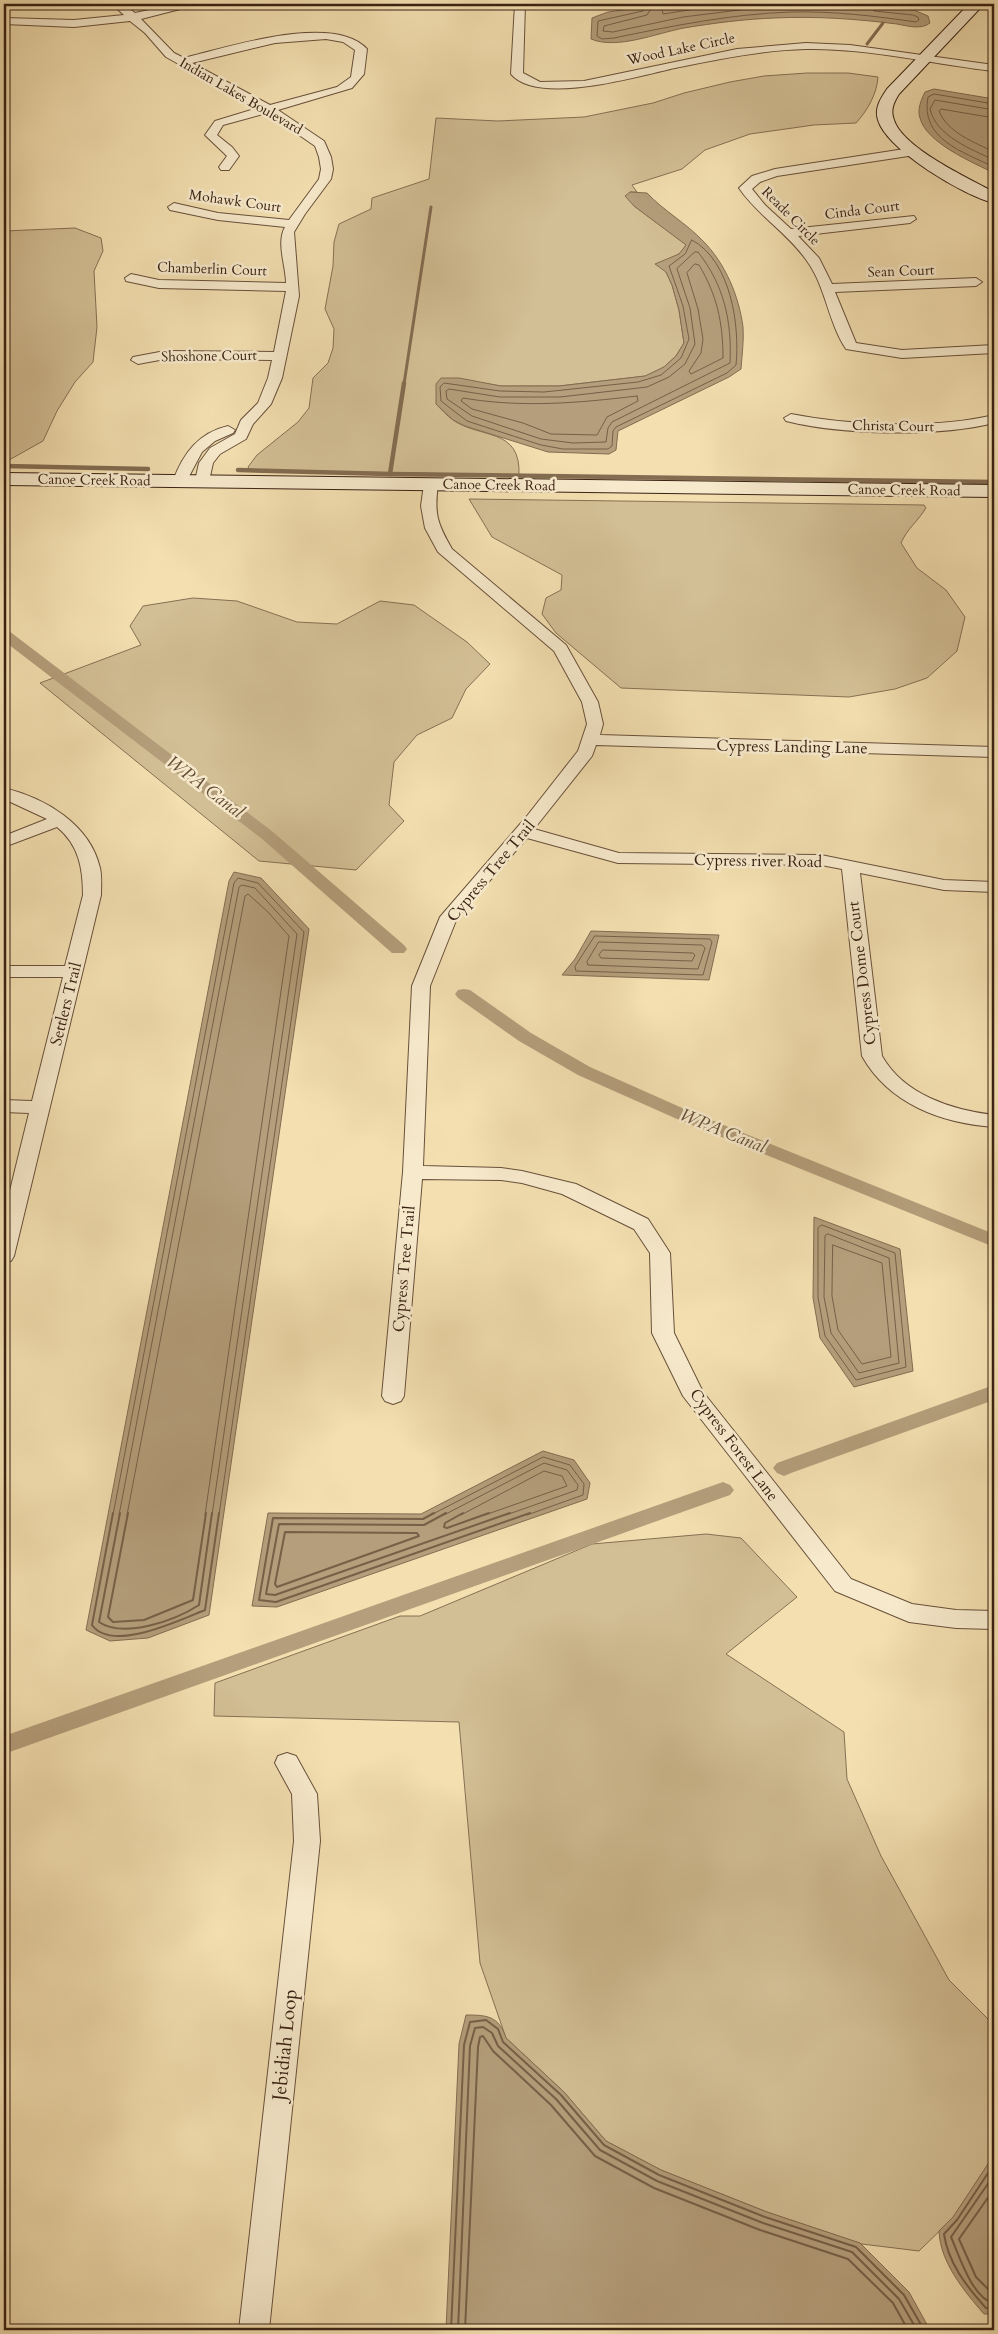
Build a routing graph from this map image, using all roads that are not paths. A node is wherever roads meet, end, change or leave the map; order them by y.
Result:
1 (117, 4) edge
2 (188, 4) edge
3 (520, 4) edge
4 (976, 4) edge
5 (132, 16) junction
6 (5, 22) edge
7 (924, 58) junction
8 (182, 62) junction
9 (994, 68) edge
10 (266, 109) junction
11 (911, 152) junction
12 (226, 167) dead end
13 (994, 198) edge
14 (174, 207) dead end
15 (910, 219) dead end
16 (293, 224) junction
17 (788, 233) junction
18 (131, 278) dead end
19 (976, 282) dead end
20 (292, 287) junction
21 (828, 288) junction
22 (994, 349) edge
23 (280, 356) junction
24 (138, 360) dead end
25 (791, 418) dead end
26 (994, 419) edge
27 (246, 423) junction
28 (4, 478) edge
29 (180, 481) junction
30 (202, 481) junction
31 (431, 484) junction
32 (994, 491) edge
33 (590, 740) junction
34 (994, 752) edge
35 (4, 793) edge
36 (61, 820) junction
37 (524, 832) junction
38 (4, 842) edge
39 (850, 865) junction
40 (994, 887) edge
41 (4, 971) edge
42 (73, 972) junction
43 (4, 1106) edge
44 (40, 1107) junction
45 (994, 1121) edge
46 (413, 1172) junction
47 (4, 1256) edge
48 (393, 1396) dead end
49 (994, 1620) edge
50 (288, 1763) dead end
51 (254, 2330) edge

1 - 5 street, Indian Lakes Boulevard
2 - 5 street
3 - 7 street, Wood Lake Circle
4 - 7 main road
5 - 6 street
5 - 8 street, Indian Lakes Boulevard
7 - 9 street, Wood Lake Circle
7 - 11 main road
8 - 10 street, Indian Lakes Boulevard
8 - 10 street
10 - 12 street
10 - 16 street, Indian Lakes Boulevard
11 - 13 main road
11 - 17 street, Reade Circle
14 - 16 street, Mohawk Court
15 - 17 street, Cinda Court
16 - 20 street, Indian Lakes Boulevard
17 - 21 street, Reade Circle
18 - 20 street, Chamberlin Court
19 - 21 street, Sean Court
20 - 23 street, Indian Lakes Boulevard
21 - 22 street, Reade Circle
23 - 24 street, Shoshone Court
23 - 27 street, Indian Lakes Boulevard
25 - 26 street, Christa Court
27 - 29 street, Indian Lakes Boulevard
27 - 30 street, Indian Lakes Boulevard
28 - 29 main road, Canoe Creek Road
29 - 30 main road, Canoe Creek Road
30 - 31 main road, Canoe Creek Road
31 - 32 main road, Canoe Creek Road
31 - 33 street, Cypress Tree Trail
33 - 34 street, Cypress Landing Lane
33 - 37 street, Cypress Tree Trail
35 - 36 street, Settlers Trail
36 - 38 street
36 - 42 street, Settlers Trail
37 - 39 street, Cypress river Road
37 - 46 street, Cypress Tree Trail
39 - 40 street, Cypress river Road
39 - 45 street, Cypress Dome Court
41 - 42 street
42 - 44 street, Settlers Trail
43 - 44 street
44 - 47 street, Settlers Trail
46 - 48 street, Cypress Tree Trail
46 - 49 street, Cypress Forest Lane
50 - 51 street, Jebidiah Loop

